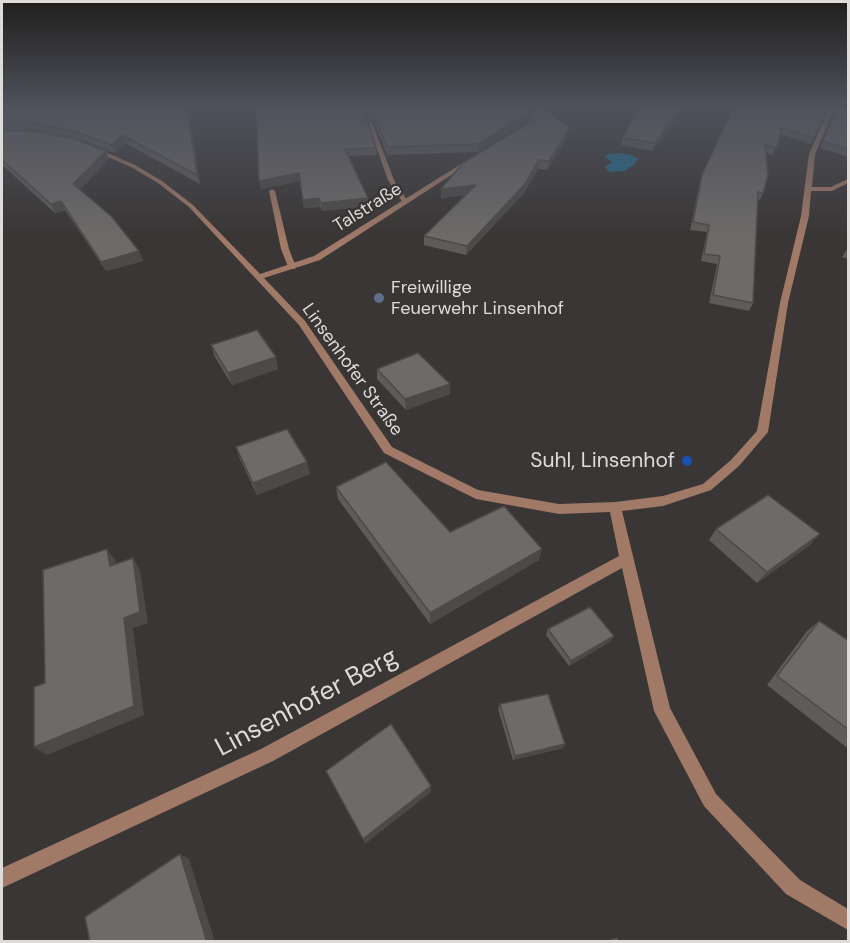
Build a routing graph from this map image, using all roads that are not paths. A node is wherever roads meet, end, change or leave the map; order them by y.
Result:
1 (97, 150) edge
2 (380, 150) edge
3 (814, 150) edge
4 (476, 158) edge
5 (849, 181) edge
6 (808, 189) junction
7 (272, 191) edge
8 (405, 202) junction
9 (292, 267) junction
10 (258, 277) junction
11 (615, 507) junction
12 (628, 558) junction
13 (2, 878) edge
14 (849, 920) edge

1 - 10 street, Linsenhofer Straße
2 - 8 street
3 - 6 street, Linsenhofer Straße
4 - 8 street, Talstraße
5 - 6 street
6 - 11 street, Linsenhofer Straße
7 - 9 street
8 - 9 street, Talstraße
9 - 10 street, Talstraße
10 - 11 street, Linsenhofer Straße
11 - 12 street
12 - 13 street, Linsenhofer Berg
12 - 14 street

